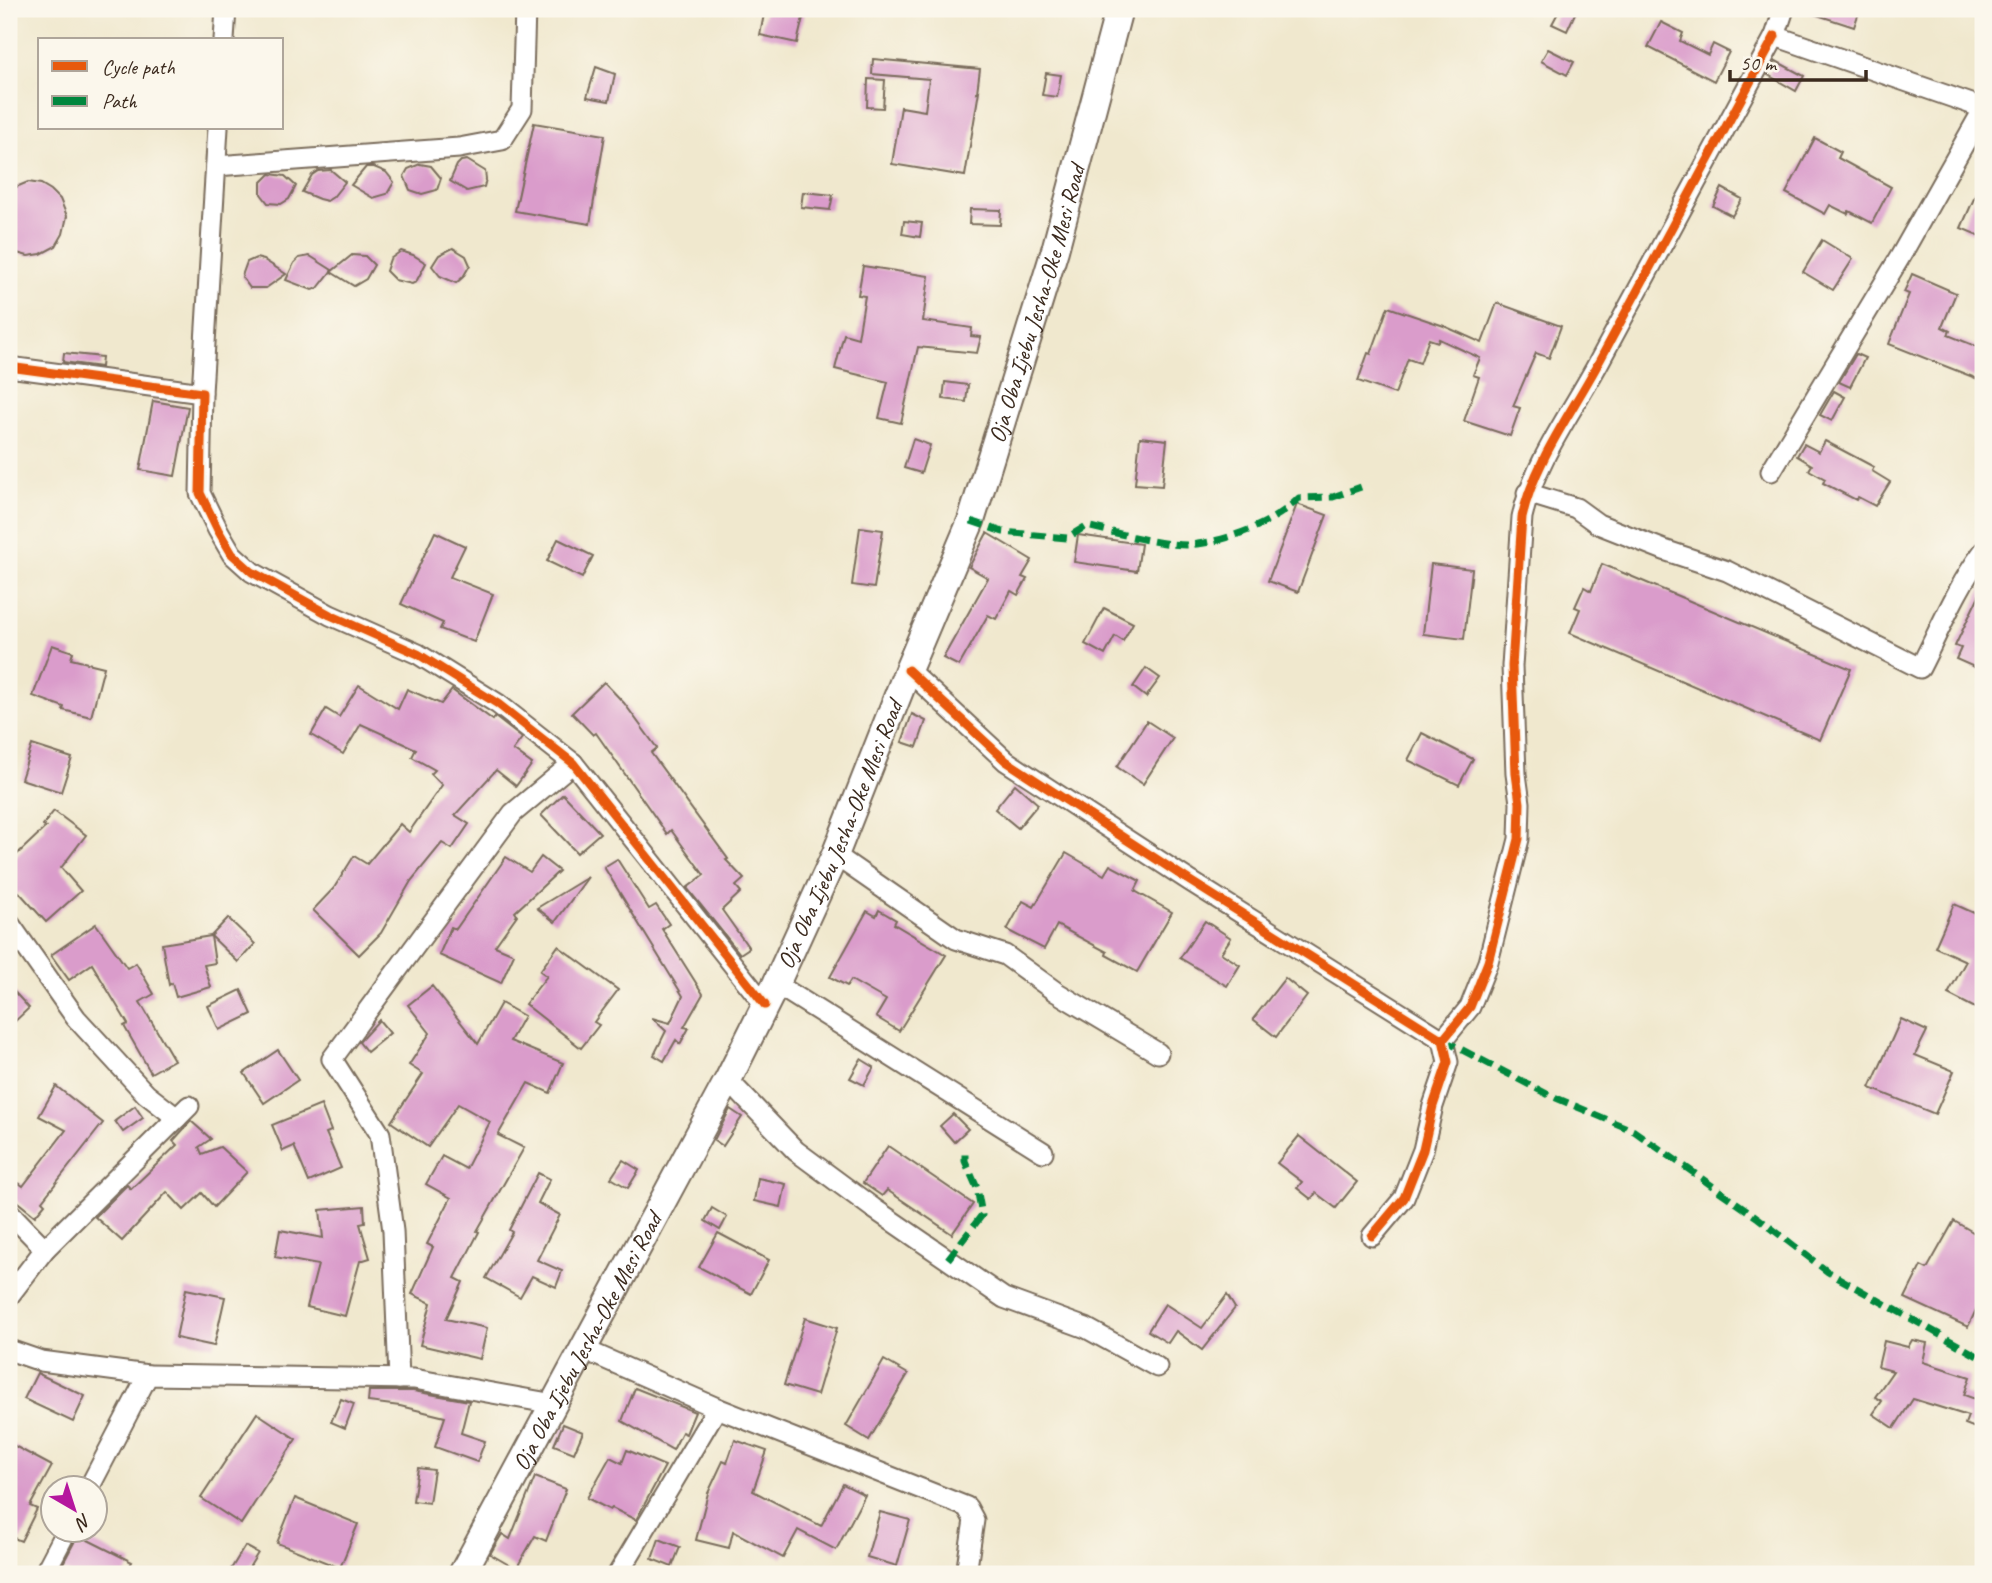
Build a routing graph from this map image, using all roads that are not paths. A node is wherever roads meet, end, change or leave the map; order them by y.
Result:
1 (226, 9) edge
2 (525, 9) edge
3 (1119, 9) edge
4 (1784, 9) edge
5 (1775, 36) junction
6 (223, 38) edge
7 (1983, 109) edge
8 (218, 130) edge
9 (216, 166) junction
10 (9, 367) edge
11 (202, 393) junction
12 (1771, 471) dead end
13 (1527, 494) junction
14 (1983, 552) edge
15 (908, 670) junction
16 (573, 763) junction
17 (835, 855) junction
18 (9, 923) edge
19 (770, 995) junction
20 (1443, 1040) junction
21 (1158, 1053) dead end
22 (728, 1080) junction
23 (1043, 1152) dead end
24 (9, 1212) edge
25 (1372, 1236) dead end
26 (45, 1249) junction
27 (9, 1296) edge
28 (583, 1349) junction
29 (9, 1350) edge
30 (1157, 1367) dead end
31 (148, 1375) junction
32 (399, 1379) junction
33 (554, 1404) junction
34 (717, 1408) junction
35 (97, 1474) edge
36 (60, 1544) edge
37 (44, 1574) edge
38 (462, 1574) edge
39 (618, 1574) edge
40 (966, 1574) edge

1 - 6 street
2 - 9 street
3 - 15 main road, Oja Oba Ijebu Jesha-Oke Mesi Road
4 - 5 street
5 - 7 street
5 - 13 street
7 - 12 street
8 - 9 street
9 - 11 street
10 - 11 street
11 - 16 street
13 - 14 street
13 - 20 street
15 - 17 main road, Oja Oba Ijebu Jesha-Oke Mesi Road
15 - 20 street
16 - 19 street
16 - 32 street
17 - 19 main road, Oja Oba Ijebu Jesha-Oke Mesi Road
17 - 21 street
18 - 26 street
19 - 22 main road, Oja Oba Ijebu Jesha-Oke Mesi Road
19 - 23 street
20 - 25 street
22 - 28 main road, Oja Oba Ijebu Jesha-Oke Mesi Road
22 - 30 street
24 - 26 street
26 - 27 street
28 - 33 main road, Oja Oba Ijebu Jesha-Oke Mesi Road
28 - 34 street
29 - 31 street
31 - 32 street
31 - 35 street
32 - 33 street
33 - 38 main road, Oja Oba Ijebu Jesha-Oke Mesi Road
34 - 39 street
34 - 40 street
36 - 37 street

